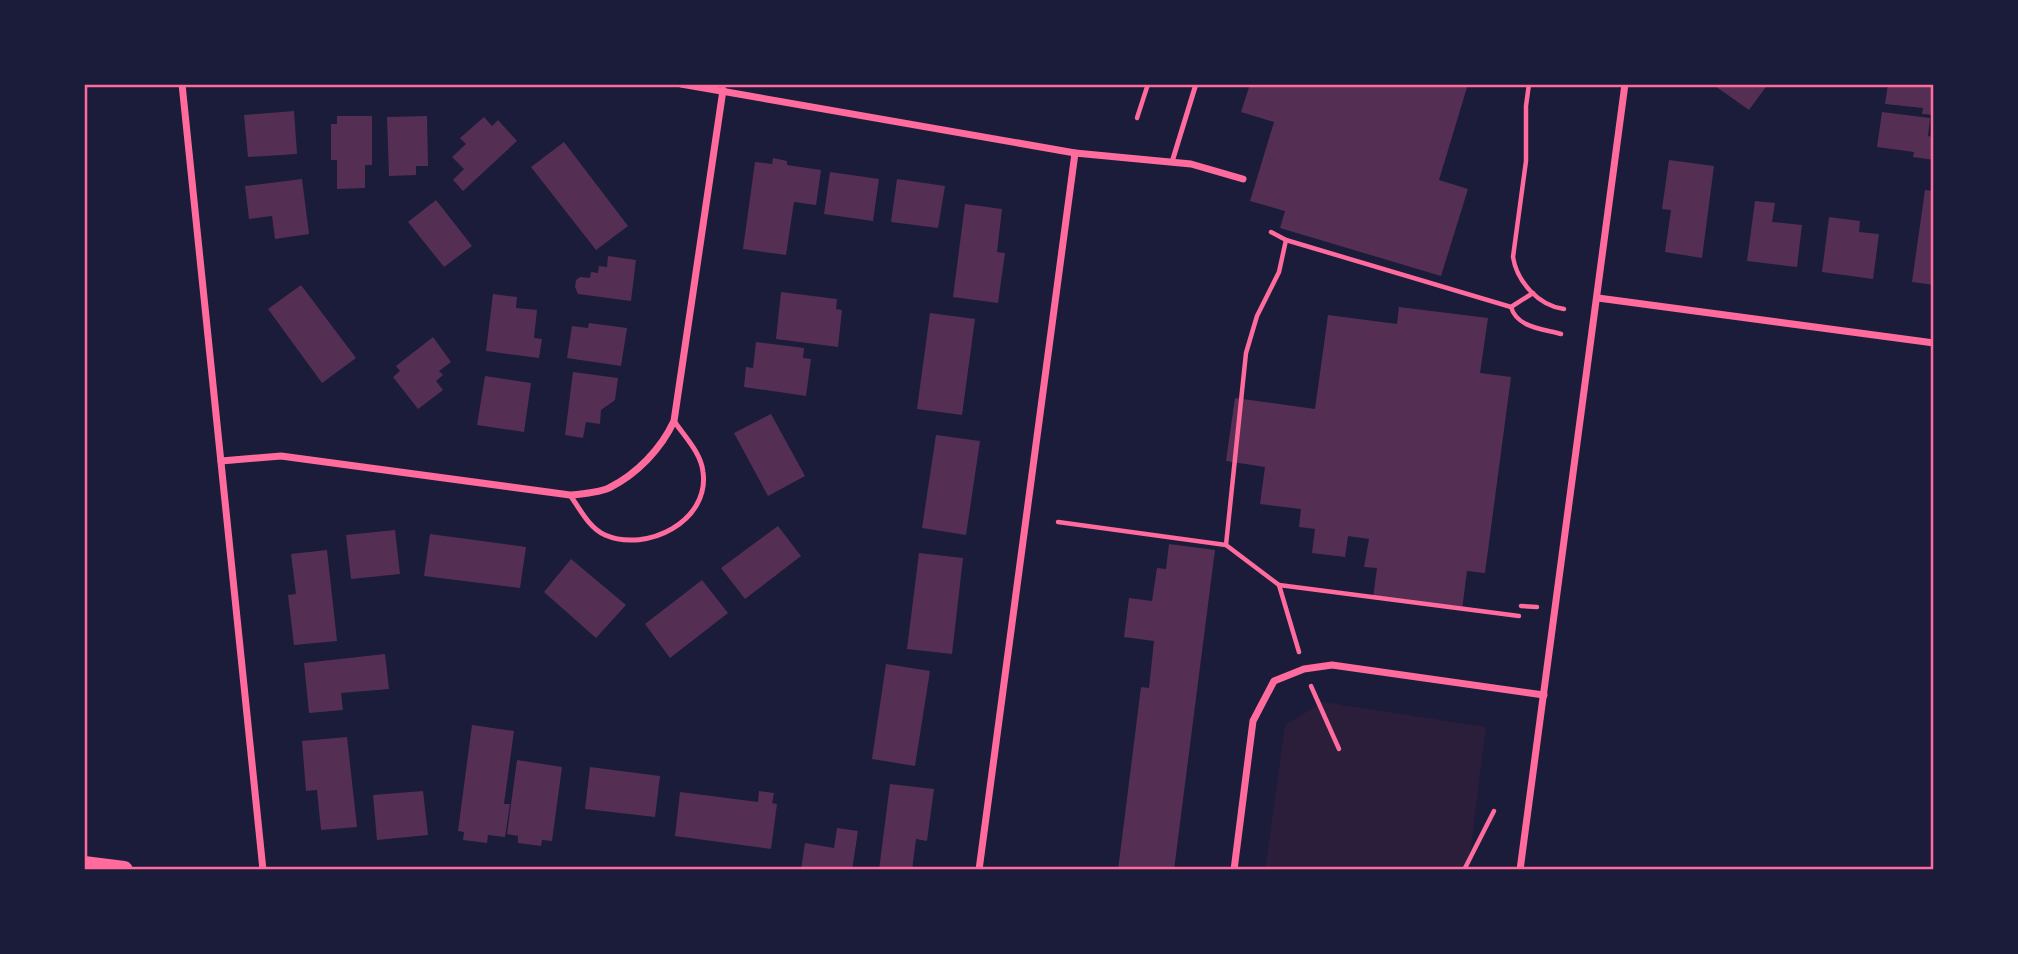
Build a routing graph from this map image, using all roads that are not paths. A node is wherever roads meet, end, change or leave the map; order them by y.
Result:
1 (182, 84) edge
2 (681, 84) edge
3 (1196, 84) edge
4 (1625, 84) edge
5 (723, 90) junction
6 (1075, 153) junction
7 (1172, 162) junction
8 (1243, 179) dead end
9 (1598, 298) junction
10 (1934, 343) edge
11 (674, 421) junction
12 (221, 461) junction
13 (570, 495) junction
14 (1544, 695) junction
15 (84, 865) edge
16 (124, 870) edge
17 (263, 870) edge
18 (979, 870) edge
19 (1234, 870) edge
20 (1520, 870) edge

1 - 12 street
2 - 5 street
3 - 7 lane
4 - 9 street
5 - 6 street
5 - 11 street
6 - 7 street
6 - 18 street
7 - 8 street
9 - 10 street
9 - 14 street
11 - 13 street
11 - 13 lane
12 - 13 street
12 - 17 street
14 - 19 street
14 - 20 street
15 - 16 main road

